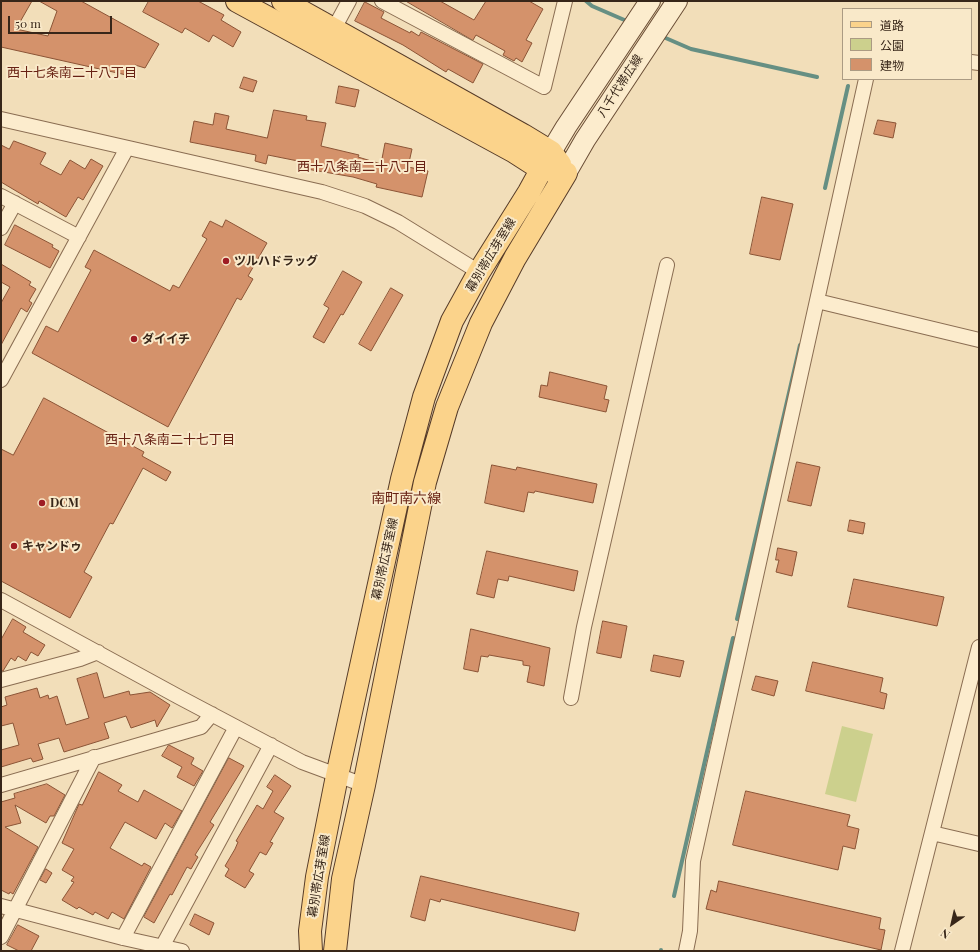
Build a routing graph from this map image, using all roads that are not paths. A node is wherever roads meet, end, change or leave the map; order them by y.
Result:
1 (236, 1) edge
2 (283, 1) edge
3 (349, 1) edge
4 (382, 1) edge
5 (565, 1) edge
6 (650, 1) edge
7 (677, 1) edge
8 (329, 38) junction
9 (866, 80) edge
10 (1, 119) edge
11 (127, 148) junction
12 (546, 160) junction
13 (566, 173) junction
14 (1, 196) edge
15 (15, 203) junction
16 (1, 228) edge
17 (79, 237) junction
18 (667, 265) dead end
19 (479, 272) junction
20 (817, 301) junction
21 (979, 340) edge
22 (1, 380) edge
23 (1, 600) edge
24 (979, 647) edge
25 (98, 652) junction
26 (1, 680) edge
27 (571, 698) dead end
28 (212, 714) junction
29 (236, 727) junction
30 (271, 746) junction
31 (94, 757) junction
32 (337, 776) junction
33 (1, 785) edge
34 (364, 785) junction
35 (932, 833) junction
36 (979, 844) edge
37 (1, 906) edge
38 (16, 909) junction
39 (1, 937) edge
40 (123, 938) junction
41 (137, 946) edge
42 (162, 946) junction
43 (182, 951) edge
44 (310, 951) edge
45 (335, 951) edge
46 (686, 951) edge
47 (902, 951) edge

1 - 8 main road
2 - 8 main road
3 - 8 street
4 - 5 street
6 - 12 main road, 八千代帯広線
7 - 13 main road, 八千代帯広線
8 - 12 main road
9 - 20 street
10 - 11 street
11 - 17 street
11 - 19 street
12 - 13 main road
12 - 19 main road, 幕別帯広芽室線
13 - 34 main road, 幕別帯広芽室線
14 - 15 street
15 - 16 street
15 - 17 street
17 - 22 street
18 - 27 street
19 - 32 main road, 幕別帯広芽室線
20 - 21 street
20 - 46 street
23 - 25 street
24 - 35 street
25 - 26 street
25 - 28 street
28 - 29 street
28 - 31 street
29 - 30 street
29 - 40 street
30 - 32 street
30 - 42 street
31 - 33 street
31 - 38 street
32 - 34 street
32 - 44 main road, 幕別帯広芽室線
34 - 45 main road, 幕別帯広芽室線
35 - 36 street
35 - 47 street
37 - 38 street
38 - 39 street
38 - 40 street
40 - 41 street
41 - 42 street
42 - 43 street

